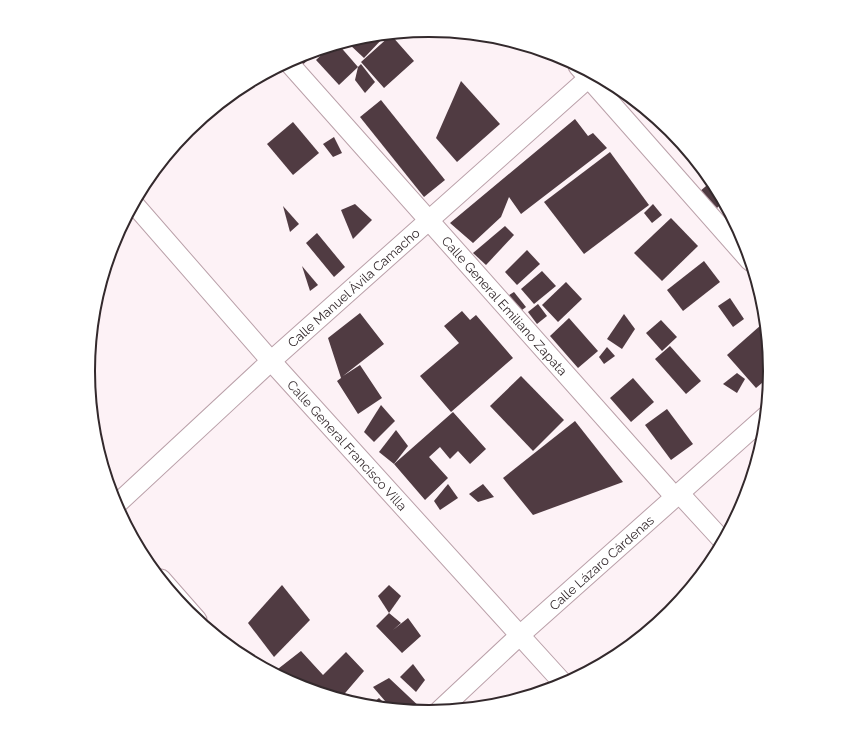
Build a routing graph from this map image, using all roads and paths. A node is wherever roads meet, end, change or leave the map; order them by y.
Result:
1 (292, 66) edge
2 (584, 75) edge
3 (595, 82) edge
4 (138, 208) edge
5 (429, 220) junction
6 (740, 250) edge
7 (271, 361) junction
8 (759, 422) edge
9 (679, 493) junction
10 (120, 500) edge
11 (719, 537) edge
12 (519, 636) junction
13 (559, 679) edge
14 (446, 704) edge

1 - 5 street, Calle General Emiliano Zapata
2 - 5 street, Calle Manuel Ávila Camacho
3 - 6 street
4 - 7 street, Calle General Francisco Villa
5 - 7 street, Calle Manuel Ávila Camacho
5 - 9 street, Calle General Emiliano Zapata
7 - 10 street, Calle Manuel Ávila Camacho
7 - 12 street, Calle General Francisco Villa
8 - 9 street, Calle Lázaro Cárdenas
9 - 11 street, Calle General Emiliano Zapata
9 - 12 street, Calle Lázaro Cárdenas
12 - 13 street, Calle General Francisco Villa
12 - 14 street, Calle Lázaro Cárdenas

